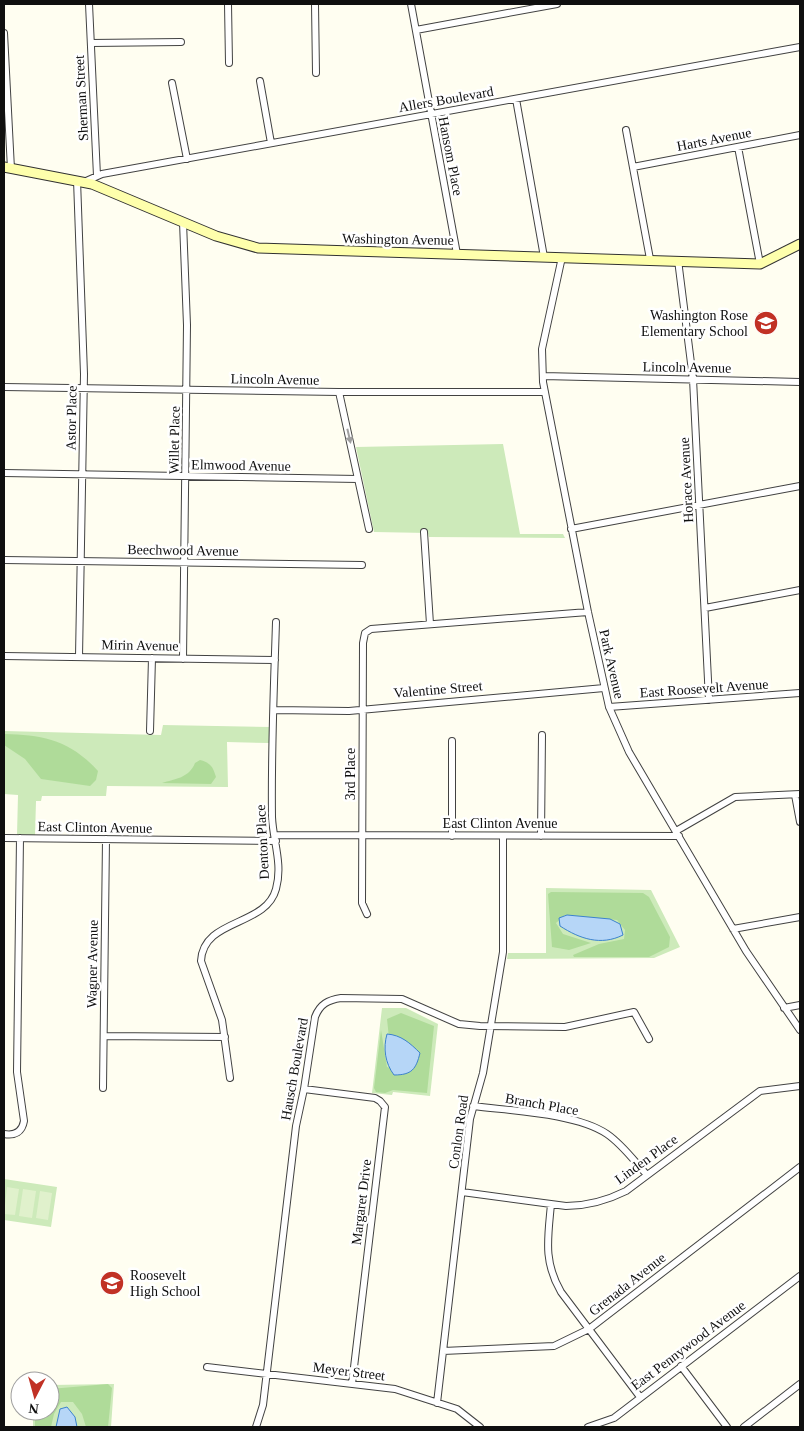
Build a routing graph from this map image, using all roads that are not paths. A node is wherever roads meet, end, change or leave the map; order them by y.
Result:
1 (89, 4) edge
2 (228, 4) edge
3 (315, 4) edge
4 (411, 4) edge
5 (557, 4) edge
6 (416, 30) junction
7 (4, 33) edge
8 (182, 42) dead end
9 (91, 43) junction
10 (800, 47) edge
11 (229, 63) dead end
12 (316, 73) dead end
13 (260, 81) dead end
14 (172, 83) dead end
15 (516, 99) junction
16 (431, 114) junction
17 (626, 130) dead end
18 (800, 135) edge
19 (271, 143) junction
20 (738, 147) junction
21 (187, 159) junction
22 (8, 168) edge
23 (633, 168) junction
24 (97, 176) junction
25 (80, 181) junction
26 (183, 222) junction
27 (800, 244) edge
28 (457, 254) junction
29 (544, 257) junction
30 (562, 257) junction
31 (650, 260) junction
32 (678, 260) junction
33 (760, 264) junction
34 (543, 376) junction
35 (693, 379) junction
36 (800, 382) edge
37 (4, 387) edge
38 (84, 388) junction
39 (187, 390) junction
40 (339, 392) junction
41 (545, 392) junction
42 (4, 473) edge
43 (82, 475) junction
44 (186, 476) junction
45 (358, 479) junction
46 (800, 486) edge
47 (700, 505) junction
48 (369, 529) dead end
49 (571, 529) junction
50 (424, 532) dead end
51 (4, 560) edge
52 (81, 561) junction
53 (185, 562) junction
54 (362, 565) dead end
55 (800, 590) edge
56 (705, 608) junction
57 (588, 612) junction
58 (276, 622) dead end
59 (430, 624) junction
60 (4, 656) edge
61 (79, 657) junction
62 (152, 658) junction
63 (183, 659) junction
64 (275, 660) junction
65 (604, 688) junction
66 (800, 693) edge
67 (709, 700) junction
68 (610, 707) junction
69 (362, 708) junction
70 (274, 710) junction
71 (150, 731) dead end
72 (542, 735) dead end
73 (452, 741) dead end
74 (798, 794) edge
75 (800, 822) edge
76 (677, 834) junction
77 (362, 835) junction
78 (452, 836) junction
79 (503, 836) junction
80 (541, 836) junction
81 (4, 838) edge
82 (20, 838) junction
83 (276, 838) junction
84 (106, 839) junction
85 (366, 914) dead end
86 (800, 917) edge
87 (733, 929) junction
88 (800, 1005) edge
89 (784, 1008) junction
90 (491, 1026) junction
91 (800, 1030) edge
92 (104, 1036) junction
93 (226, 1037) junction
94 (649, 1038) dead end
95 (230, 1078) dead end
96 (800, 1086) edge
97 (103, 1088) dead end
98 (304, 1089) junction
99 (473, 1106) junction
100 (4, 1134) edge
101 (800, 1167) edge
102 (647, 1175) junction
103 (462, 1192) junction
104 (551, 1204) junction
105 (800, 1276) edge
106 (589, 1329) junction
107 (443, 1351) junction
108 (681, 1366) junction
109 (207, 1367) dead end
110 (267, 1374) junction
111 (352, 1384) junction
112 (800, 1384) edge
113 (640, 1397) junction
114 (437, 1402) junction
115 (256, 1427) edge
116 (480, 1427) edge
117 (588, 1427) edge
118 (727, 1427) edge
119 (744, 1427) edge

1 - 9 street, Sherman Street
2 - 11 street
3 - 12 street
4 - 6 street, Hansom Place
5 - 6 street
6 - 16 street, Hansom Place
7 - 22 street
8 - 9 street
9 - 24 street, Sherman Street
10 - 15 street, Allers Boulevard
13 - 19 street
14 - 21 street
15 - 16 street, Allers Boulevard
15 - 29 street
16 - 19 street, Allers Boulevard
16 - 28 street, Hansom Place
17 - 23 street
18 - 20 street, Harts Avenue
19 - 21 street, Allers Boulevard
20 - 23 street, Harts Avenue
20 - 33 street
21 - 24 street, Allers Boulevard
22 - 25 street, Washington Avenue
23 - 31 street
24 - 25 street
25 - 26 street, Washington Avenue
25 - 38 street, Astor Place
26 - 28 street, Washington Avenue
26 - 39 street, Willet Place
27 - 33 street, Washington Avenue
28 - 29 street, Washington Avenue
29 - 30 street, Washington Avenue
30 - 31 street, Washington Avenue
30 - 34 street, Park Avenue
31 - 32 street, Washington Avenue
32 - 33 street, Washington Avenue
32 - 35 street, Horace Avenue
34 - 35 street, Lincoln Avenue
34 - 41 street, Park Avenue
35 - 36 street, Lincoln Avenue
35 - 47 street, Horace Avenue
37 - 38 street, Lincoln Avenue
38 - 39 street, Lincoln Avenue
38 - 43 street, Astor Place
39 - 40 street, Lincoln Avenue
39 - 44 street, Willet Place
40 - 41 street, Lincoln Avenue
40 -> 45 street
41 - 49 street, Park Avenue
42 - 43 street, Elmwood Avenue
43 - 44 street, Elmwood Avenue
43 - 52 street, Astor Place
44 - 45 street, Elmwood Avenue
44 - 53 street, Willet Place
45 - 48 street
46 - 47 street
47 - 49 street
47 - 56 street, Horace Avenue
49 - 57 street, Park Avenue
50 - 59 street
51 - 52 street, Beechwood Avenue
52 - 53 street, Beechwood Avenue
52 - 61 street, Astor Place
53 - 54 street, Beechwood Avenue
53 - 63 street, Willet Place
55 - 56 street
56 - 67 street, Horace Avenue
57 - 59 street
57 - 65 street, Park Avenue
58 - 64 street, Denton Place
59 - 69 street, 3rd Place
60 - 61 street, Mirin Avenue
61 - 62 street, Mirin Avenue
62 - 63 street, Mirin Avenue
62 - 71 street
63 - 64 street, Mirin Avenue
64 - 70 street, Denton Place
65 - 68 street, Park Avenue
65 - 69 street, Valentine Street
66 - 67 street, East Roosevelt Avenue
67 - 68 street, East Roosevelt Avenue
68 - 76 street, Park Avenue
69 - 70 street, Valentine Street
69 - 77 street, 3rd Place
70 - 83 street, Denton Place
72 - 80 street
73 - 78 street
74 - 75 street
74 - 76 street, East Clinton Avenue
76 - 80 street, East Clinton Avenue
76 - 87 street, Park Avenue
77 - 78 street, East Clinton Avenue
77 - 83 street, East Clinton Avenue
77 - 85 street, 3rd Place
78 - 79 street, East Clinton Avenue
79 - 80 street, East Clinton Avenue
79 - 90 street, Conlon Road
81 - 82 street, East Clinton Avenue
82 - 84 street, East Clinton Avenue
82 - 100 street
83 - 84 street, East Clinton Avenue
83 - 93 street, Denton Place
84 - 92 street, Wagner Avenue
86 - 87 street
87 - 89 street, Park Avenue
88 - 89 street
89 - 91 street, Park Avenue
90 - 94 street, Hausch Boulevard
90 - 98 street, Hausch Boulevard
90 - 99 street, Conlon Road
92 - 93 street
92 - 97 street, Wagner Avenue
93 - 95 street, Denton Place
96 - 102 street, Linden Place
98 - 110 street, Hausch Boulevard
98 - 111 street, Margaret Drive
99 - 102 street, Branch Place
99 - 103 street, Conlon Road
101 - 106 street, Grenada Avenue
102 - 104 street, Linden Place
103 - 104 street, Linden Place
103 - 107 street, Conlon Road
104 - 106 street
105 - 108 street, East Pennywood Avenue
106 - 107 street, Grenada Avenue
106 - 113 street
107 - 114 street, Conlon Road
108 - 113 street, East Pennywood Avenue
108 - 118 street
109 - 110 street, Meyer Street
110 - 111 street, Meyer Street
110 - 115 street, Hausch Boulevard
111 - 114 street, Meyer Street
112 - 119 street
113 - 117 street, East Pennywood Avenue
114 - 116 street, Meyer Street

